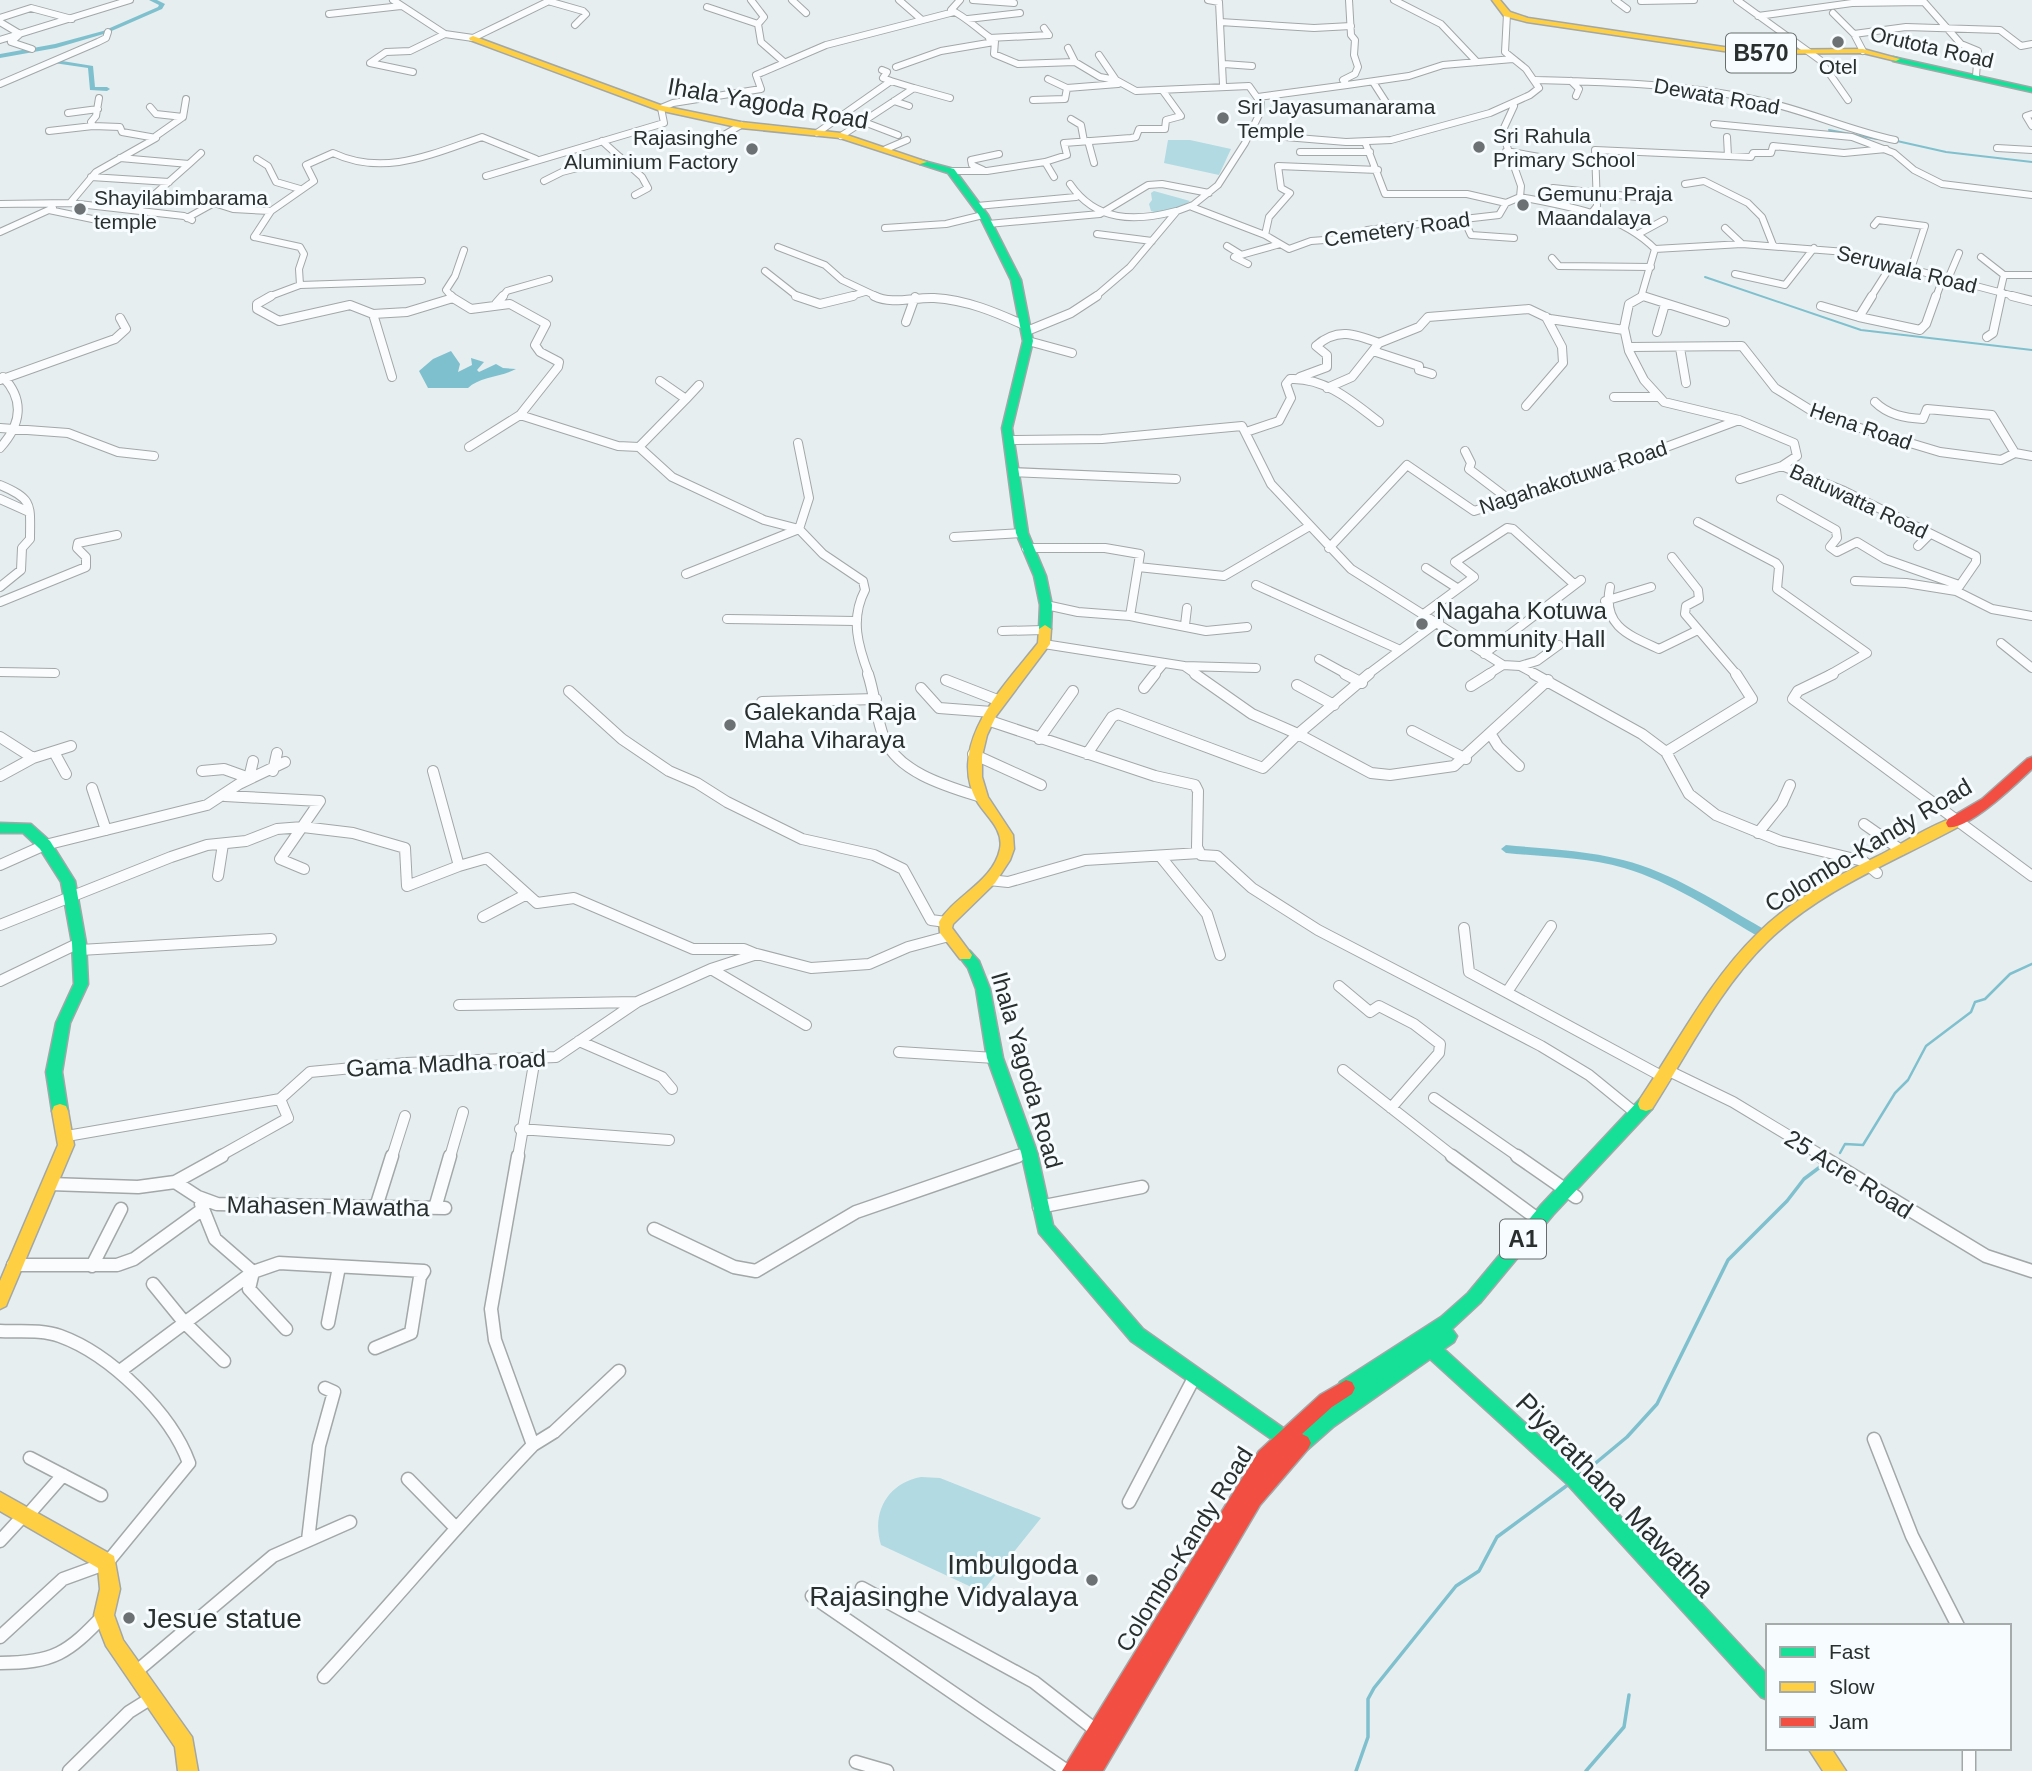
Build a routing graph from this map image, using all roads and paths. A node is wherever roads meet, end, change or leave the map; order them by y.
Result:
1 (130, 0) edge
2 (393, 0) edge
3 (751, 0) edge
4 (793, 0) edge
5 (899, 0) edge
6 (960, 0) edge
7 (973, 0) edge
8 (1208, 0) edge
9 (1349, 0) edge
10 (1394, 0) edge
11 (1496, 0) edge
12 (1615, 0) edge
13 (1694, 0) edge
14 (1737, 0) edge
15 (550, 1) edge
16 (1641, 1) edge
17 (1014, 3) dead end
18 (401, 6) junction
19 (707, 7) dead end
20 (1627, 9) dead end
21 (0, 12) edge
22 (954, 12) junction
23 (806, 13) dead end
24 (1020, 13) dead end
25 (1833, 13) dead end
26 (329, 14) dead end
27 (1507, 14) junction
28 (8, 15) junction
29 (1758, 16) junction
30 (73, 19) junction
31 (968, 19) junction
32 (0, 20) edge
33 (922, 20) junction
34 (1220, 22) junction
35 (758, 24) junction
36 (575, 25) dead end
37 (1351, 26) junction
38 (1946, 26) junction
39 (1044, 29) dead end
40 (106, 33) dead end
41 (20, 34) junction
42 (445, 34) junction
43 (1854, 34) junction
44 (473, 38) junction
45 (0, 40) edge
46 (992, 40) junction
47 (2032, 44) edge
48 (1068, 48) dead end
49 (32, 49) dead end
50 (1863, 51) junction
51 (1811, 53) junction
52 (1099, 55) dead end
53 (1513, 59) junction
54 (784, 62) junction
55 (1074, 62) junction
56 (1477, 62) junction
57 (1224, 64) junction
58 (1252, 66) dead end
59 (896, 67) dead end
60 (882, 70) dead end
61 (414, 72) dead end
62 (1976, 76) junction
63 (1048, 79) dead end
64 (1535, 80) junction
65 (891, 81) junction
66 (1570, 81) junction
67 (1119, 82) junction
68 (1373, 82) junction
69 (0, 84) edge
70 (1347, 85) junction
71 (914, 88) junction
72 (1067, 88) junction
73 (1225, 88) junction
74 (2032, 90) edge
75 (1163, 91) junction
76 (1576, 96) dead end
77 (1258, 97) junction
78 (99, 98) dead end
79 (950, 98) dead end
80 (186, 99) dead end
81 (1033, 100) dead end
82 (1849, 100) dead end
83 (894, 102) junction
84 (909, 106) dead end
85 (1514, 106) junction
86 (150, 107) dead end
87 (1389, 107) dead end
88 (662, 108) junction
89 (98, 109) junction
90 (68, 113) dead end
91 (2032, 114) edge
92 (183, 117) junction
93 (1071, 119) dead end
94 (864, 122) junction
95 (1714, 124) dead end
96 (741, 125) junction
97 (93, 126) junction
98 (2032, 126) edge
99 (50, 131) dead end
100 (817, 133) junction
101 (1249, 134) junction
102 (898, 135) dead end
103 (156, 136) junction
104 (841, 136) junction
105 (1727, 138) dead end
106 (907, 140) dead end
107 (1895, 140) dead end
108 (602, 141) junction
109 (1086, 141) junction
110 (1366, 142) junction
111 (707, 145) dead end
112 (1997, 148) dead end
113 (886, 149) junction
114 (1886, 149) junction
115 (2032, 150) edge
116 (1506, 151) junction
117 (1300, 152) dead end
118 (1370, 152) junction
119 (201, 153) dead end
120 (999, 154) dead end
121 (1728, 156) junction
122 (620, 157) junction
123 (120, 158) junction
124 (257, 159) dead end
125 (536, 159) junction
126 (1045, 162) junction
127 (1094, 163) dead end
128 (189, 164) junction
129 (1559, 168) dead end
130 (1378, 170) junction
131 (951, 171) junction
132 (987, 171) junction
133 (486, 176) dead end
134 (90, 177) junction
135 (1054, 177) dead end
136 (544, 181) dead end
137 (169, 182) junction
138 (1070, 184) dead end
139 (1685, 184) dead end
140 (1553, 188) dead end
141 (300, 189) junction
142 (1209, 193) junction
143 (1596, 194) junction
144 (635, 195) dead end
145 (2032, 195) edge
146 (1076, 197) junction
147 (1520, 197) junction
148 (1655, 199) dead end
149 (70, 203) junction
150 (1506, 203) junction
151 (0, 204) edge
152 (1192, 207) junction
153 (49, 210) junction
154 (137, 210) junction
155 (270, 211) junction
156 (1177, 211) junction
157 (1100, 214) junction
158 (983, 215) junction
159 (1590, 215) junction
160 (1464, 220) junction
161 (1664, 220) dead end
162 (1874, 225) dead end
163 (126, 226) dead end
164 (885, 228) dead end
165 (1725, 228) dead end
166 (0, 232) edge
167 (1640, 233) junction
168 (1097, 234) dead end
169 (1265, 235) junction
170 (1514, 238) dead end
171 (1152, 241) junction
172 (1280, 244) junction
173 (1742, 244) junction
174 (1773, 245) junction
175 (1227, 246) dead end
176 (778, 247) dead end
177 (1814, 248) junction
178 (1655, 249) junction
179 (1880, 249) dead end
180 (464, 250) dead end
181 (1959, 253) dead end
182 (1240, 254) junction
183 (1981, 257) dead end
184 (1552, 258) dead end
185 (1874, 258) junction
186 (1248, 264) dead end
187 (1892, 264) junction
188 (1651, 267) junction
189 (1754, 269) dead end
190 (1911, 270) junction
191 (765, 271) dead end
192 (1735, 274) dead end
193 (2004, 275) junction
194 (2032, 275) edge
195 (549, 279) dead end
196 (1758, 279) junction
197 (1945, 279) junction
198 (422, 281) dead end
199 (300, 285) junction
200 (865, 292) junction
201 (2001, 292) junction
202 (1643, 296) junction
203 (915, 297) junction
204 (453, 298) junction
205 (2032, 301) edge
206 (496, 304) junction
207 (1665, 304) junction
208 (1821, 306) dead end
209 (373, 314) junction
210 (1546, 317) junction
211 (1859, 317) junction
212 (120, 318) dead end
213 (906, 322) dead end
214 (1725, 322) dead end
215 (1624, 330) junction
216 (1026, 332) junction
217 (1657, 332) dead end
218 (1987, 337) dead end
219 (1379, 343) junction
220 (1630, 347) junction
221 (1680, 348) junction
222 (1373, 351) junction
223 (1072, 353) dead end
224 (1432, 374) dead end
225 (392, 377) dead end
226 (1300, 377) junction
227 (2, 378) edge
228 (660, 381) dead end
229 (1686, 383) dead end
230 (699, 385) dead end
231 (1327, 388) junction
232 (1614, 397) dead end
233 (1657, 397) junction
234 (686, 399) junction
235 (1875, 402) dead end
236 (1526, 406) dead end
237 (520, 415) junction
238 (1739, 420) junction
239 (1379, 422) dead end
240 (0, 428) edge
241 (15, 431) junction
242 (1246, 432) junction
243 (1009, 440) junction
244 (798, 443) dead end
245 (469, 447) dead end
246 (639, 447) junction
247 (0, 448) edge
248 (1465, 451) dead end
249 (2015, 453) junction
250 (154, 456) dead end
251 (2032, 456) edge
252 (1782, 466) junction
253 (1013, 472) junction
254 (1176, 479) dead end
255 (1740, 479) dead end
256 (0, 485) edge
257 (0, 499) edge
258 (1781, 499) dead end
259 (1511, 501) junction
260 (29, 512) junction
261 (1698, 522) dead end
262 (1308, 527) junction
263 (799, 529) junction
264 (1022, 533) junction
265 (1930, 534) junction
266 (117, 535) dead end
267 (954, 537) dead end
268 (1918, 546) dead end
269 (1026, 548) junction
270 (1328, 548) junction
271 (1671, 557) dead end
272 (1138, 567) junction
273 (1426, 568) dead end
274 (686, 575) dead end
275 (1855, 581) dead end
276 (1256, 585) dead end
277 (0, 587) edge
278 (1610, 587) dead end
279 (1651, 587) dead end
280 (1957, 588) junction
281 (1457, 589) junction
282 (1605, 601) junction
283 (0, 602) edge
284 (1046, 605) junction
285 (1188, 608) dead end
286 (1425, 612) junction
287 (1130, 616) junction
288 (2032, 616) edge
289 (727, 619) dead end
290 (855, 621) junction
291 (1439, 621) junction
292 (1185, 625) junction
293 (1247, 627) dead end
294 (1698, 630) junction
295 (1002, 631) dead end
296 (1044, 637) junction
297 (2001, 643) dead end
298 (1559, 645) dead end
299 (1398, 649) junction
300 (1484, 654) junction
301 (1319, 659) dead end
302 (1164, 663) junction
303 (1503, 665) junction
304 (1184, 666) junction
305 (1520, 666) junction
306 (1256, 668) dead end
307 (2032, 668) edge
308 (0, 672) edge
309 (55, 673) dead end
310 (946, 680) dead end
311 (1548, 680) junction
312 (1362, 682) junction
313 (1297, 685) dead end
314 (1471, 686) dead end
315 (920, 688) dead end
316 (1144, 688) dead end
317 (569, 691) dead end
318 (1073, 691) dead end
319 (876, 699) junction
320 (762, 702) dead end
321 (1335, 705) junction
322 (993, 711) junction
323 (1412, 731) dead end
324 (1490, 733) junction
325 (1298, 734) junction
326 (0, 737) edge
327 (1039, 739) junction
328 (71, 746) dead end
329 (54, 751) junction
330 (277, 752) dead end
331 (1666, 752) junction
332 (974, 754) junction
333 (1087, 754) junction
334 (33, 758) junction
335 (1465, 759) junction
336 (253, 761) dead end
337 (285, 762) dead end
338 (2032, 762) edge
339 (1519, 766) dead end
340 (202, 771) dead end
341 (274, 771) junction
342 (433, 771) dead end
343 (66, 774) dead end
344 (0, 776) edge
345 (2032, 776) edge
346 (249, 778) junction
347 (1041, 785) dead end
348 (1790, 785) dead end
349 (92, 788) dead end
350 (225, 796) junction
351 (981, 797) junction
352 (1864, 824) dead end
353 (1959, 824) junction
354 (303, 827) junction
355 (0, 828) edge
356 (106, 830) junction
357 (1758, 833) junction
358 (223, 844) junction
359 (46, 845) junction
360 (1901, 850) junction
361 (1200, 853) junction
362 (1160, 856) junction
363 (0, 865) edge
364 (459, 866) junction
365 (304, 869) dead end
366 (1873, 869) junction
367 (218, 876) dead end
368 (2032, 876) edge
369 (989, 880) junction
370 (72, 894) junction
371 (527, 894) junction
372 (483, 917) dead end
373 (0, 925) edge
374 (1551, 926) dead end
375 (1464, 928) dead end
376 (947, 929) junction
377 (271, 939) dead end
378 (79, 946) junction
379 (757, 954) junction
380 (1220, 955) dead end
381 (711, 969) junction
382 (0, 981) edge
383 (1339, 986) dead end
384 (1507, 992) junction
385 (637, 1002) junction
386 (459, 1005) dead end
387 (806, 1026) dead end
388 (579, 1041) junction
389 (899, 1052) dead end
390 (535, 1058) junction
391 (995, 1058) junction
392 (1343, 1070) dead end
393 (1671, 1074) junction
394 (672, 1089) dead end
395 (1434, 1098) dead end
396 (280, 1099) junction
397 (1391, 1108) junction
398 (463, 1112) dead end
399 (1638, 1115) junction
400 (405, 1116) dead end
401 (520, 1129) junction
402 (67, 1136) junction
403 (668, 1140) dead end
404 (1029, 1152) junction
405 (175, 1182) junction
406 (50, 1184) junction
407 (1142, 1187) dead end
408 (1572, 1193) junction
409 (198, 1197) junction
410 (376, 1207) junction
411 (1039, 1207) junction
412 (121, 1209) dead end
413 (203, 1209) junction
414 (1539, 1220) junction
415 (654, 1229) dead end
416 (12, 1265) junction
417 (92, 1266) junction
418 (339, 1266) junction
419 (2032, 1271) edge
420 (253, 1272) junction
421 (153, 1284) dead end
422 (0, 1301) edge
423 (184, 1322) junction
424 (328, 1323) dead end
425 (286, 1329) dead end
426 (0, 1331) edge
427 (1427, 1344) junction
428 (375, 1348) dead end
429 (224, 1361) dead end
430 (120, 1371) junction
431 (619, 1371) dead end
432 (1195, 1376) junction
433 (325, 1388) dead end
434 (1283, 1438) junction
435 (1874, 1438) dead end
436 (533, 1445) junction
437 (1297, 1448) junction
438 (30, 1458) dead end
439 (63, 1475) junction
440 (408, 1479) dead end
441 (101, 1495) dead end
442 (0, 1501) edge
443 (1129, 1502) dead end
444 (25, 1516) junction
445 (350, 1522) dead end
446 (455, 1527) junction
447 (308, 1540) junction
448 (0, 1541) edge
449 (107, 1563) junction
450 (862, 1588) dead end
451 (812, 1596) dead end
452 (104, 1615) junction
453 (1957, 1624) edge
454 (0, 1637) edge
455 (0, 1663) edge
456 (136, 1671) junction
457 (324, 1677) dead end
458 (1766, 1688) edge
459 (154, 1696) junction
460 (1098, 1732) junction
461 (1820, 1750) edge
462 (1969, 1750) edge
463 (856, 1762) dead end
464 (69, 1771) edge
465 (188, 1771) edge
466 (887, 1771) edge
467 (1067, 1771) edge
468 (1072, 1771) edge
469 (1092, 1771) edge
470 (1836, 1771) edge
471 (1969, 1771) edge

1 - 30 street
2 - 18 street
3 - 35 street
4 - 23 street
5 - 33 street
6 - 22 street
7 - 17 street
8 - 34 street
9 - 37 street
10 - 56 street
11 - 27 main road
12 - 20 street
13 - 16 street
14 - 29 street
15 - 36 street
15 - 44 street
18 - 26 street
18 - 42 street
19 - 35 street
21 - 28 street
22 - 31 street
22 - 33 street
24 - 31 street
25 - 43 street
27 - 51 main road, Orutota Road / B570
27 - 53 street
28 - 30 street
28 - 32 street
29 - 38 street
29 - 51 street
30 - 41 street
31 - 46 street
32 - 41 street
33 - 54 street
34 - 37 street
34 - 57 street
35 - 54 street
37 - 70 street
38 - 43 street
38 - 47 street
38 - 62 street
39 - 46 street
40 - 69 street
41 - 45 street
41 - 49 street
42 - 44 street
42 - 61 street
43 - 50 street
44 - 88 main road, Ihala Yagoda Road
46 - 55 street
46 - 59 street
48 - 55 street
50 - 51 main road, Orutota Road / B570
50 - 62 main road, Orutota Road / B570
51 - 82 street
52 - 67 street
53 - 56 street
53 - 64 street
54 - 88 street
55 - 67 street
56 - 68 street
57 - 58 street
57 - 73 street
60 - 65 street
62 - 74 main road, Orutota Road / B570
63 - 72 street
64 - 66 street, Dewata Road
64 - 85 street
65 - 71 street
65 - 100 street
66 - 76 street
66 - 107 street, Dewata Road
67 - 72 street
67 - 75 street
68 - 70 street
68 - 87 street
70 - 77 street
71 - 79 street
71 - 83 street
72 - 81 street
73 - 75 street
73 - 77 street
75 - 109 street
77 - 101 street
78 - 89 street
80 - 92 street
83 - 84 street
83 - 94 street
85 - 110 street
85 - 116 street
86 - 92 street
88 - 96 main road, Ihala Yagoda Road
88 - 108 street
89 - 90 street
89 - 97 street
91 - 98 street
92 - 103 street
93 - 109 street
94 - 102 street
94 - 104 street
95 - 114 street
96 - 100 main road, Ihala Yagoda Road
96 - 111 street
97 - 99 street
97 - 103 street
100 - 104 main road, Ihala Yagoda Road
101 - 110 street
101 - 142 street
103 - 123 street
104 - 113 main road, Ihala Yagoda Road
105 - 121 street
106 - 113 street
108 - 122 street
108 - 125 street
109 - 126 street
109 - 127 street
110 - 118 street
112 - 115 street
113 - 131 main road, Ihala Yagoda Road
114 - 121 street
114 - 145 street
116 - 129 street
116 - 147 street
117 - 118 street
118 - 130 street
119 - 128 street
120 - 132 street
121 - 143 street
122 - 136 street
122 - 144 street
123 - 128 street
123 - 134 street
124 - 141 street
125 - 133 street
125 - 141 street
126 - 132 street
126 - 135 street
128 - 137 street
130 - 150 street
130 - 169 street
131 - 132 street
131 - 158 main road
134 - 137 street
134 - 149 street
137 - 154 street
138 - 146 street
139 - 174 street
140 - 143 street
141 - 155 street
142 - 152 street
142 - 157 street
143 - 148 street
143 - 159 street
146 - 157 street
146 - 158 street
147 - 150 street, Cemetery Road
147 - 159 street
149 - 151 street
149 - 153 street
149 - 154 street
150 - 160 street, Cemetery Road
152 - 156 street
152 - 169 street
153 - 163 street
153 - 166 street
154 - 155 street
155 - 199 street
156 - 157 street
156 - 171 street
157 - 158 street
158 - 164 street
158 - 216 main road
159 - 167 street
160 - 170 street
160 - 172 street, Cemetery Road
161 - 167 street
162 - 190 street
165 - 173 street
167 - 178 street
168 - 171 street
169 - 172 street
171 - 216 street
172 - 182 street
173 - 174 street, Seruwala Road
173 - 178 street, Seruwala Road
174 - 177 street, Seruwala Road
175 - 182 street
176 - 200 street
177 - 185 street, Seruwala Road
177 - 196 street
178 - 188 street
179 - 185 street
180 - 204 street
181 - 197 street
182 - 186 street
183 - 193 street
184 - 188 street
185 - 187 street, Seruwala Road
187 - 190 street, Seruwala Road
187 - 211 street
188 - 202 street
189 - 196 street
190 - 197 street, Seruwala Road
191 - 200 street
192 - 196 street
193 - 194 street
193 - 201 street
195 - 206 street
197 - 201 street, Seruwala Road
197 - 211 street
198 - 199 street
199 - 209 street
200 - 203 street
201 - 205 street, Seruwala Road
201 - 218 street
202 - 207 street
202 - 215 street
203 - 213 street
203 - 216 street
204 - 206 street
204 - 209 street
206 - 237 street
207 - 214 street
207 - 217 street
208 - 211 street
209 - 225 street
210 - 215 street
210 - 219 street
210 - 236 street
212 - 227 street
215 - 220 street
216 - 223 street
216 - 243 main road
219 - 222 street
219 - 226 street
220 - 221 street, Hena Road
220 - 233 street
221 - 229 street
221 - 249 street, Hena Road
222 - 224 street
222 - 231 street
226 - 231 street
226 - 242 street
227 - 241 street
228 - 234 street
230 - 234 street
231 - 239 street
232 - 233 street, Batuwatta Road
233 - 238 street, Batuwatta Road
234 - 246 street
235 - 249 street
237 - 245 street
237 - 246 street
238 - 252 street, Batuwatta Road
238 - 259 street, Nagahakotuwa Road
240 - 241 street
241 - 247 street
241 - 250 street
242 - 243 street
242 - 262 street
243 - 253 main road
244 - 263 street
246 - 263 street
248 - 259 street
249 - 251 street, Hena Road
252 - 255 street
252 - 265 street, Batuwatta Road
253 - 254 street
253 - 264 main road
256 - 260 street
257 - 260 street
258 - 280 street
259 - 270 street, Nagahakotuwa Road
260 - 277 street
261 - 353 street
262 - 270 street
262 - 272 street
263 - 274 street
263 - 290 street
264 - 267 street
264 - 269 main road
265 - 268 street
265 - 280 street, Batuwatta Road
266 - 283 street
269 - 272 street
269 - 284 main road
270 - 286 street
271 - 294 street
272 - 287 street
273 - 281 street
275 - 280 street
276 - 299 street
278 - 282 street
279 - 282 street
280 - 288 street
281 - 286 street
281 - 300 street
282 - 294 street
284 - 287 street
284 - 296 main road
285 - 292 street
286 - 291 street
287 - 292 street
289 - 290 street
290 - 319 street
291 - 299 street
291 - 300 street
292 - 293 street
294 - 331 street
295 - 296 street
296 - 302 street
296 - 322 main road
297 - 307 street
298 - 305 street
299 - 312 street
300 - 303 street
301 - 312 street
302 - 304 street
302 - 316 street
303 - 305 street
303 - 314 street
304 - 306 street
304 - 325 street
305 - 311 street
308 - 309 street
310 - 322 street
311 - 324 street
311 - 331 street
312 - 321 street
313 - 321 street
315 - 322 street
317 - 376 street
318 - 327 street
319 - 320 street
319 - 351 street
321 - 325 street
322 - 327 street
322 - 332 main road
323 - 335 street
324 - 335 street
324 - 339 street
325 - 333 street
325 - 335 street
326 - 334 street
327 - 333 street
328 - 329 street
329 - 334 street
329 - 343 street
330 - 341 street
331 - 357 street
332 - 347 street
332 - 351 main road
333 - 361 street
334 - 344 street
336 - 346 street
337 - 341 street
338 - 353 main road, Colombo-Kandy Road / A1
340 - 346 street
341 - 346 street
342 - 364 street
345 - 353 main road, Colombo-Kandy Road / A1
346 - 350 street
348 - 357 street
349 - 356 street
350 - 354 street
350 - 356 street
351 - 369 main road
352 - 360 street
353 - 360 main road, Colombo-Kandy Road / A1
353 - 366 main road, Colombo-Kandy Road / A1
353 - 368 street
354 - 358 street
354 - 364 street
354 - 365 street
355 - 359 main road
356 - 359 street
357 - 366 street
358 - 367 street
358 - 370 street
359 - 363 street
359 - 370 main road
360 - 366 main road, Colombo-Kandy Road / A1
361 - 362 street
361 - 399 street
362 - 369 street
362 - 380 street
364 - 371 street
366 - 393 main road, Colombo-Kandy Road / A1
369 - 376 main road
370 - 373 street
370 - 378 main road
371 - 372 street
371 - 379 street
374 - 384 street
375 - 384 street, 25 Acre Road
376 - 379 street
376 - 391 main road, Ihala Yagoda Road
377 - 378 street
378 - 382 street
378 - 402 main road
379 - 381 street, Gama Madha road
381 - 385 street, Gama Madha road
381 - 387 street
383 - 397 street
384 - 393 street, 25 Acre Road
385 - 386 street
385 - 388 street, Gama Madha road
388 - 390 street, Gama Madha road
388 - 394 street
389 - 391 street
390 - 396 street, Gama Madha road
390 - 401 street
391 - 404 main road, Ihala Yagoda Road
392 - 397 street
393 - 399 main road, Colombo-Kandy Road / A1
393 - 408 main road, Colombo-Kandy Road / A1
393 - 419 street, 25 Acre Road
395 - 408 street
396 - 402 street
396 - 405 street
397 - 414 street
398 - 410 street, Mahasen Mawatha
399 - 408 main road, Colombo-Kandy Road / A1
400 - 410 street
401 - 403 street
401 - 436 street
402 - 406 main road
404 - 411 main road, Ihala Yagoda Road
404 - 415 street
405 - 406 street
405 - 409 street, Mahasen Mawatha
406 - 416 main road
407 - 411 street
408 - 414 main road, Colombo-Kandy Road / A1
408 - 427 main road, Colombo-Kandy Road / A1
409 - 410 street, Mahasen Mawatha
409 - 413 street
411 - 432 main road, Ihala Yagoda Road
412 - 417 street
413 - 417 street
413 - 420 street
414 - 427 main road, Colombo-Kandy Road / A1
416 - 417 street
416 - 422 main road
418 - 420 street
418 - 424 street
418 - 428 street
420 - 423 street
420 - 425 street
421 - 423 street
423 - 429 street
423 - 430 street
426 - 430 street
427 - 434 main road, Colombo-Kandy Road / A1
427 - 437 main road, Colombo-Kandy Road / A1
427 - 458 main road, Piyarathana Mawatha
430 - 449 street
431 - 436 street
432 - 434 main road, Ihala Yagoda Road
432 - 443 street
433 - 447 street
434 - 437 main road, Ihala Yagoda Road
434 - 460 main road, Colombo-Kandy Road / A1
435 - 453 street
436 - 446 street
437 - 469 main road, Colombo-Kandy Road / A1
438 - 439 street
439 - 441 street
439 - 444 street
440 - 446 street
442 - 444 main road
444 - 448 street
444 - 449 main road
445 - 447 street
446 - 457 street
447 - 456 street
449 - 452 main road
449 - 454 street
450 - 460 street
451 - 467 street
452 - 455 street
452 - 456 main road
456 - 459 main road
459 - 464 street
459 - 465 main road
460 - 468 main road, Colombo-Kandy Road / A1
461 - 470 main road
462 - 471 street
463 - 466 street

